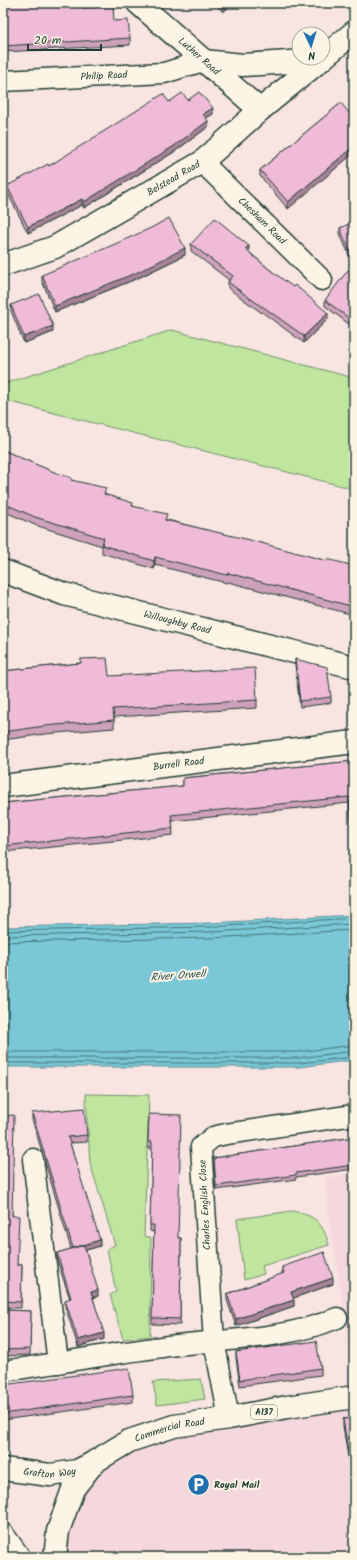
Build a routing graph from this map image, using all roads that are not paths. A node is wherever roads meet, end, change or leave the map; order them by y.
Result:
1 (138, 3) edge
2 (354, 32) edge
3 (331, 51) edge
4 (203, 61) junction
5 (291, 61) edge
6 (312, 66) edge
7 (3, 81) edge
8 (260, 110) junction
9 (202, 162) junction
10 (3, 265) edge
11 (322, 280) dead end
12 (3, 571) edge
13 (354, 667) edge
14 (354, 742) edge
15 (3, 786) edge
16 (354, 1115) edge
17 (33, 1159) dead end
18 (337, 1318) dead end
19 (214, 1341) junction
20 (58, 1363) junction
21 (3, 1371) edge
22 (354, 1397) edge
23 (229, 1418) junction
24 (94, 1462) junction
25 (3, 1469) edge
26 (3, 1535) edge
27 (19, 1557) edge
28 (55, 1557) edge

1 - 4 street, Luther Road
2 - 3 street, Belstead Road
4 - 5 street
4 - 7 street, Philip Road
4 - 8 street, Luther Road
6 - 8 street, Belstead Road
8 - 9 street, Belstead Road
9 - 10 street, Belstead Road
9 - 11 street, Chesham Road
12 - 13 street, Willoughby Road
14 - 15 street, Burrell Road
16 - 19 street, Charles English Close
17 - 20 street
18 - 19 street
19 - 20 street
19 - 23 street, Charles English Close
20 - 21 street
22 - 23 street, Commercial Road / A137
23 - 24 street, Commercial Road / A137
24 - 25 street, Grafton Way / A137
24 - 28 street, Commercial Road / A137
26 - 27 street

